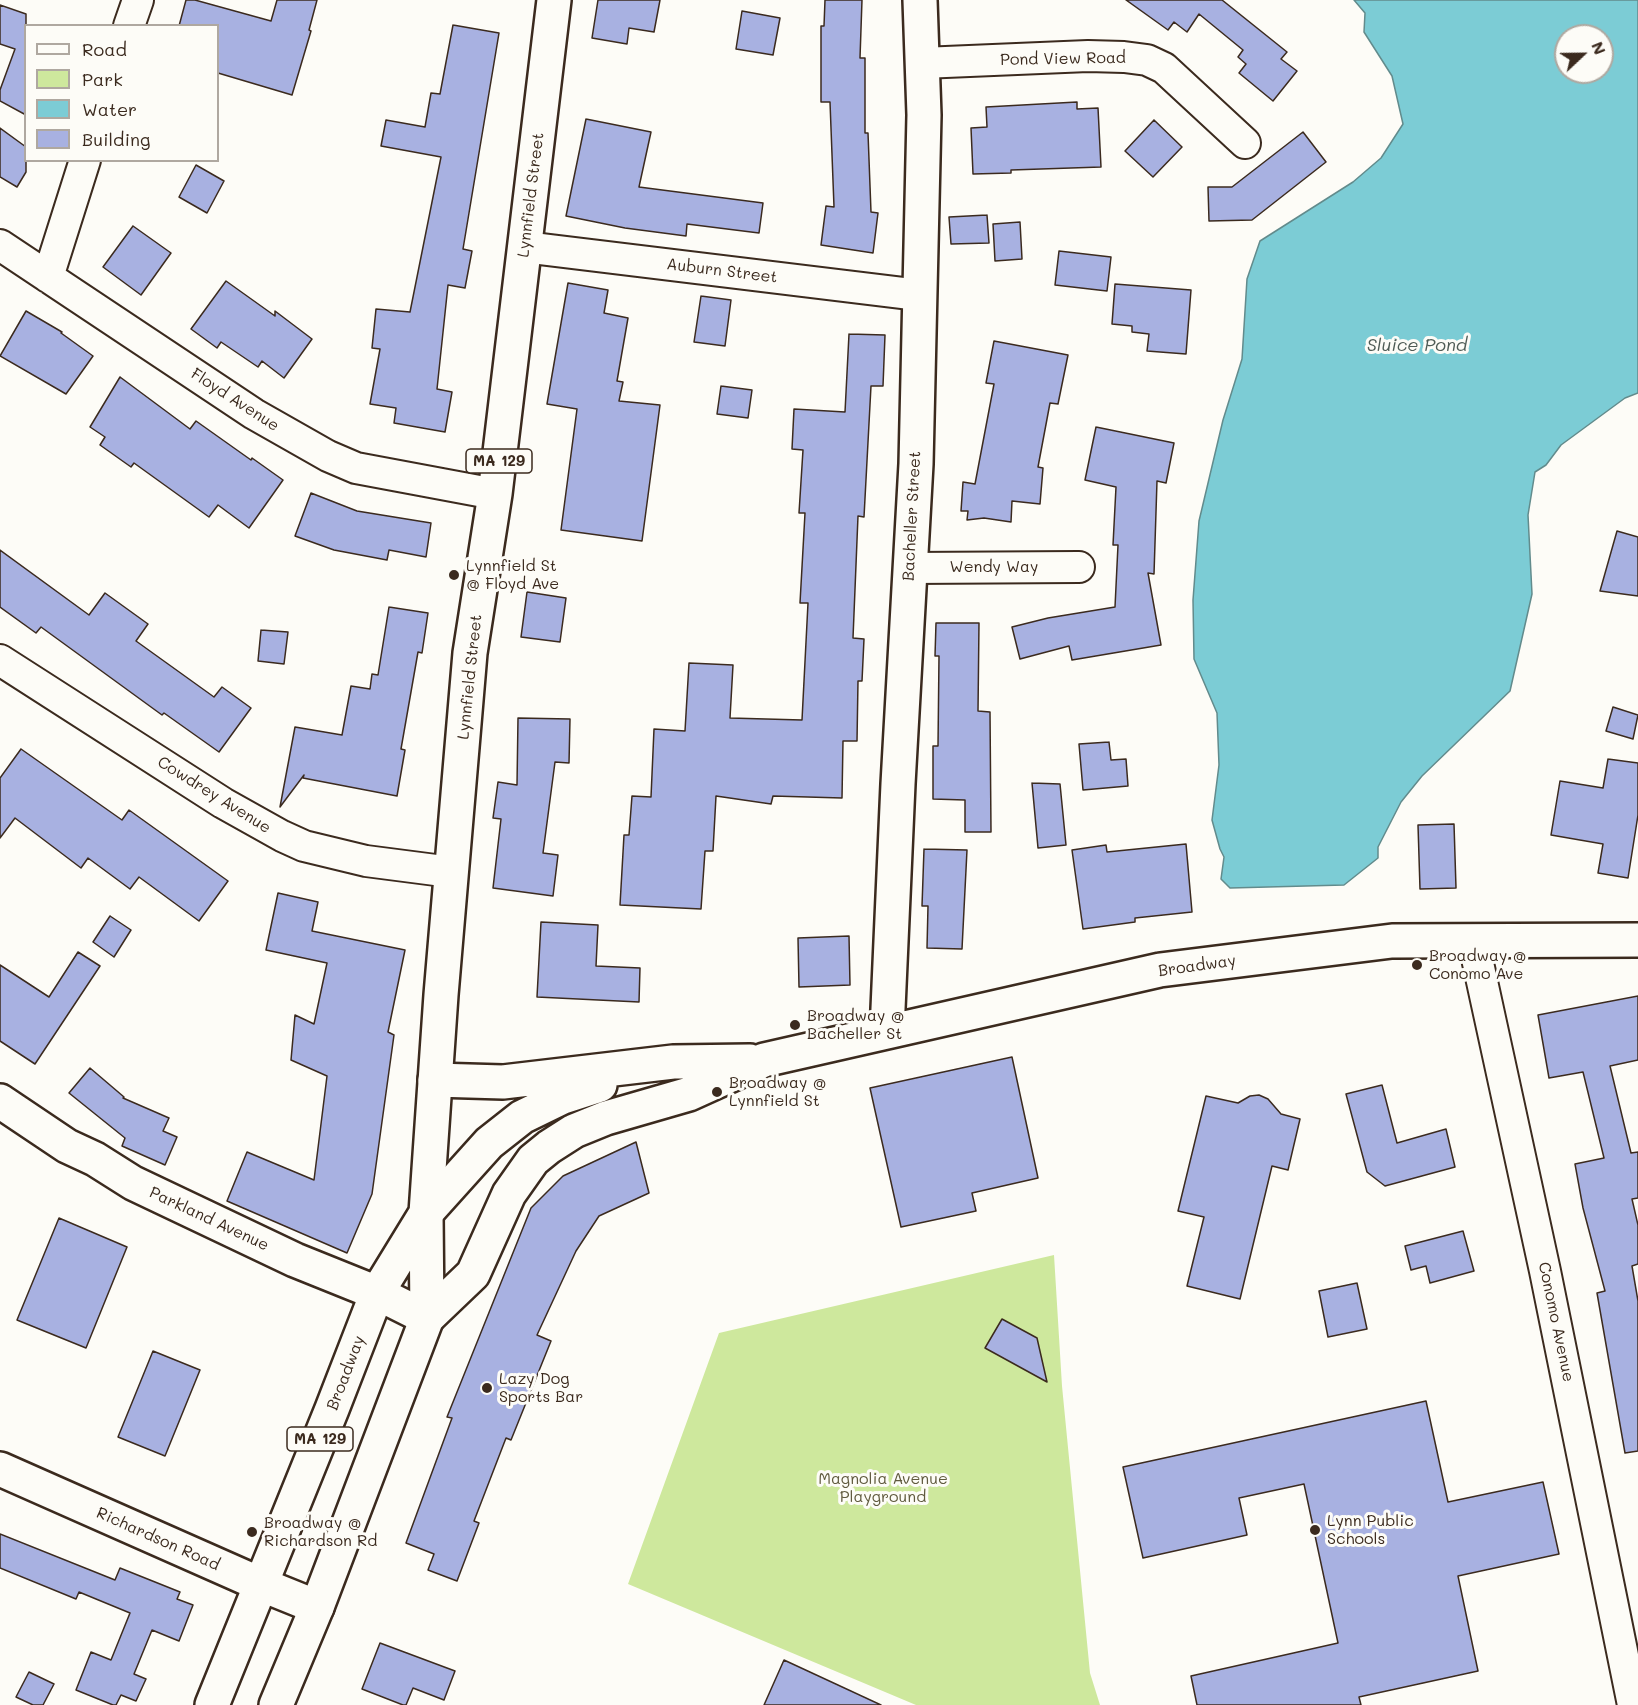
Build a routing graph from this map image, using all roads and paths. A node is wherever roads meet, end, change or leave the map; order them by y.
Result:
1 (138, 0) edge
2 (554, 0) edge
3 (920, 0) edge
4 (130, 24) edge
5 (922, 63) junction
6 (1245, 143) dead end
7 (85, 162) edge
8 (0, 245) edge
9 (524, 247) junction
10 (48, 277) junction
11 (919, 295) junction
12 (495, 494) junction
13 (1079, 567) dead end
14 (910, 568) junction
15 (0, 660) edge
16 (451, 872) junction
17 (1473, 940) junction
18 (1638, 940) edge
19 (887, 1031) junction
20 (764, 1060) junction
21 (673, 1062) junction
22 (435, 1080) junction
23 (0, 1101) edge
24 (426, 1213) junction
25 (377, 1293) junction
26 (427, 1318) junction
27 (0, 1469) edge
28 (260, 1584) junction
29 (317, 1607) junction
30 (212, 1705) edge
31 (276, 1705) edge
32 (1633, 1705) edge

1 - 4 street
2 - 9 main road, Lynnfield Street / MA 129
3 - 5 main road, Bacheller Street
5 - 6 street, Pond View Road
5 - 11 main road, Bacheller Street
7 - 10 street
8 - 10 street, Floyd Avenue
9 - 11 street, Auburn Street
9 - 12 main road, Lynnfield Street / MA 129
10 - 12 street, Floyd Avenue
11 - 14 main road, Bacheller Street
12 - 16 main road, Lynnfield Street / MA 129
13 - 14 street, Wendy Way
14 - 19 main road, Bacheller Street
15 - 16 street, Cowdrey Avenue
16 - 22 main road, Lynnfield Street / MA 129
17 - 18 main road, Broadway
17 - 19 main road, Broadway
17 - 32 street, Conomo Avenue
19 - 20 main road, Broadway
20 - 21 main road, Broadway
20 - 26 main road, Broadway
21 - 22 main road, Broadway
21 - 24 main road, Broadway
22 - 24 main road, Lynnfield Street / MA 129
23 - 25 main road, Parkland Avenue
24 - 25 main road, Broadway / MA 129
24 - 26 main road, Broadway / MA 129
25 - 26 main road, Parkland Avenue
25 - 28 main road, Broadway / MA 129
26 - 29 main road, Broadway / MA 129
27 - 28 main road, Richardson Road
28 - 29 main road, Richardson Road
28 - 30 main road, Broadway / MA 129
29 - 31 main road, Broadway / MA 129

